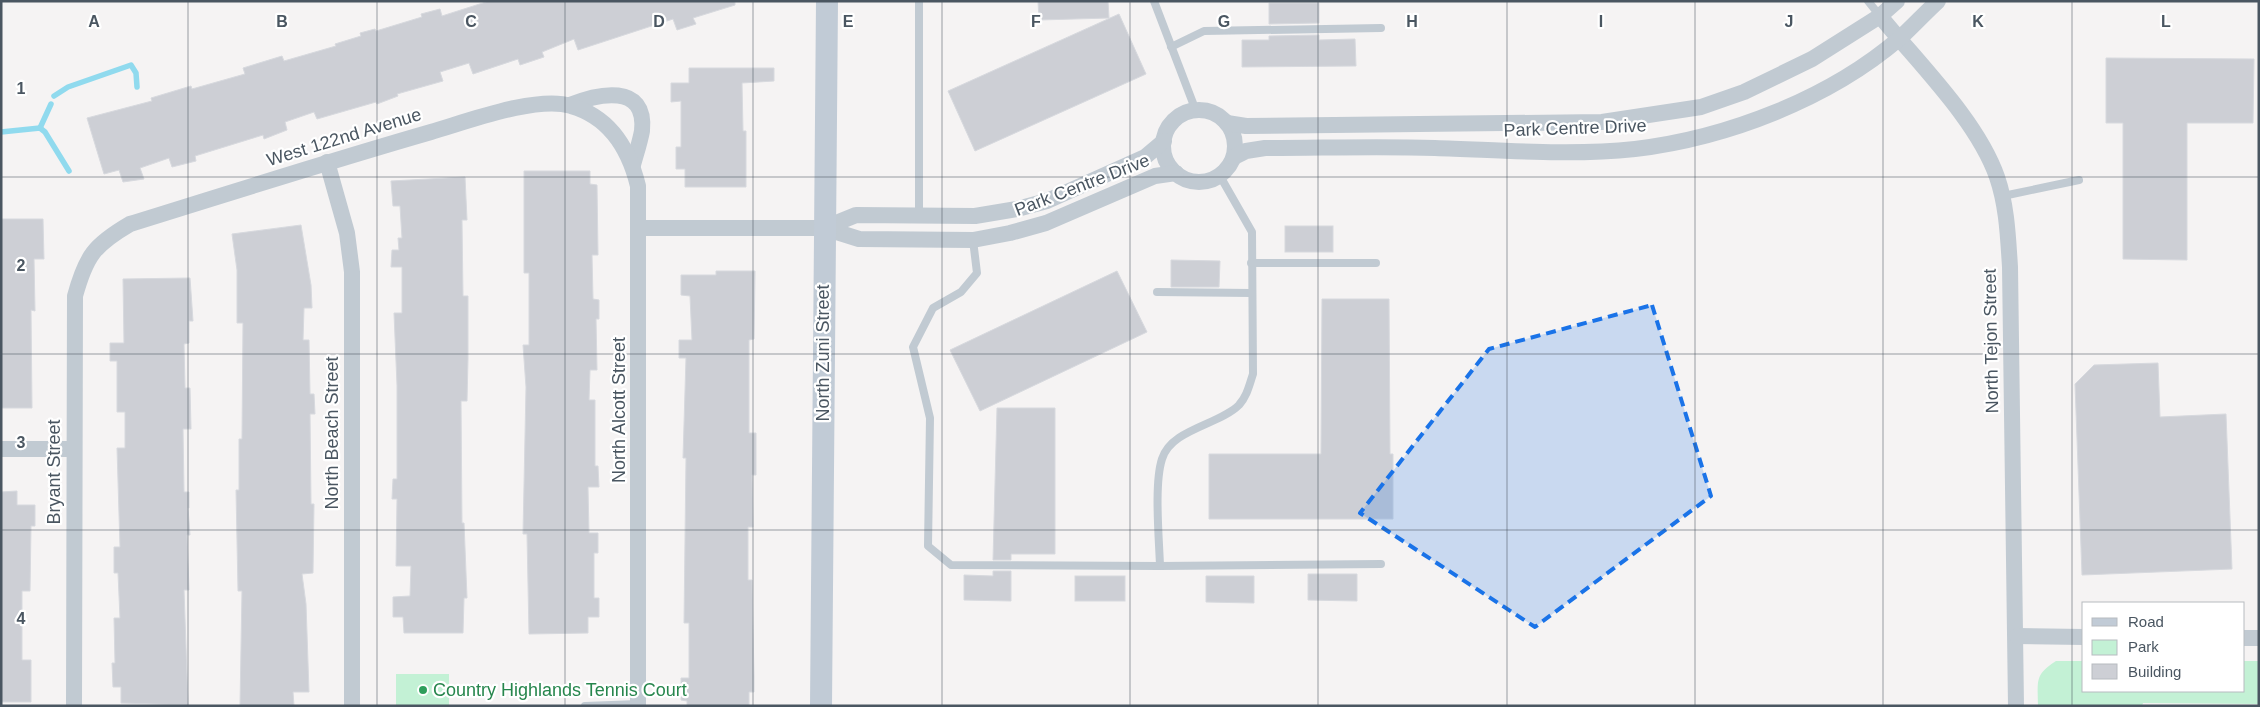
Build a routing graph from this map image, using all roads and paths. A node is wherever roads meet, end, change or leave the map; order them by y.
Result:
1 (826, 1) edge
2 (919, 1) edge
3 (1154, 1) edge
4 (1868, 1) edge
5 (1897, 1) edge
6 (1938, 1) edge
7 (1880, 16) junction
8 (1381, 28) dead end
9 (1899, 39) junction
10 (1171, 47) junction
11 (570, 105) junction
12 (1196, 111) junction
13 (605, 123) joint
14 (1228, 123) junction
15 (1164, 141) junction
16 (1234, 157) junction
17 (327, 162) junction
18 (633, 165) junction
19 (1176, 173) junction
20 (1220, 176) junction
21 (2079, 180) dead end
22 (2002, 196) junction
23 (919, 215) junction
24 (639, 228) junction
25 (824, 228) junction
26 (973, 240) junction
27 (99, 245) joint
28 (1251, 263) junction
29 (1376, 263) dead end
30 (1157, 292) dead end
31 (1251, 293) junction
32 (1, 449) edge
33 (74, 449) junction
34 (1381, 564) dead end
35 (1160, 566) junction
36 (2017, 636) junction
37 (2082, 637) edge
38 (2245, 638) edge
39 (2259, 638) edge
40 (638, 705) edge
41 (74, 706) edge
42 (352, 706) edge
43 (585, 706) edge
44 (820, 706) edge
45 (2016, 706) edge

1 - 25 street, North Zuni Street
2 - 23 lane
3 - 10 lane
4 - 7 lane
5 - 7 street, Park Centre Drive
6 - 9 street, Park Centre Drive
7 - 9 street, North Tejon Street
7 - 14 street, Park Centre Drive
8 - 10 lane
9 - 16 street, Park Centre Drive
9 - 22 street, North Tejon Street
10 - 12 lane
11 - 13 street, West 122nd Avenue
11 - 17 street, West 122nd Avenue
11 - 18 street
12 - 14 street
12 - 15 street
13 - 18 street, North Alcott Street
14 - 16 street
15 - 19 street
15 - 23 street, Park Centre Drive
16 - 20 street
17 - 27 street, West 122nd Avenue
17 - 42 street, North Beach Street
18 - 24 street, North Alcott Street
19 - 20 street
19 - 26 street, Park Centre Drive
20 - 28 lane
21 - 22 lane
22 - 36 street, North Tejon Street
23 - 25 street, Park Centre Drive
24 - 25 street
24 - 40 street, North Alcott Street
25 - 26 street, Park Centre Drive
25 - 44 street, North Zuni Street
26 - 35 lane
27 - 33 street, Bryant Street
28 - 29 lane
28 - 31 lane
30 - 31 lane
31 - 35 lane
32 - 33 street
33 - 41 street, Bryant Street
34 - 35 lane
36 - 37 street
36 - 45 street, North Tejon Street
38 - 39 street
40 - 43 lane

